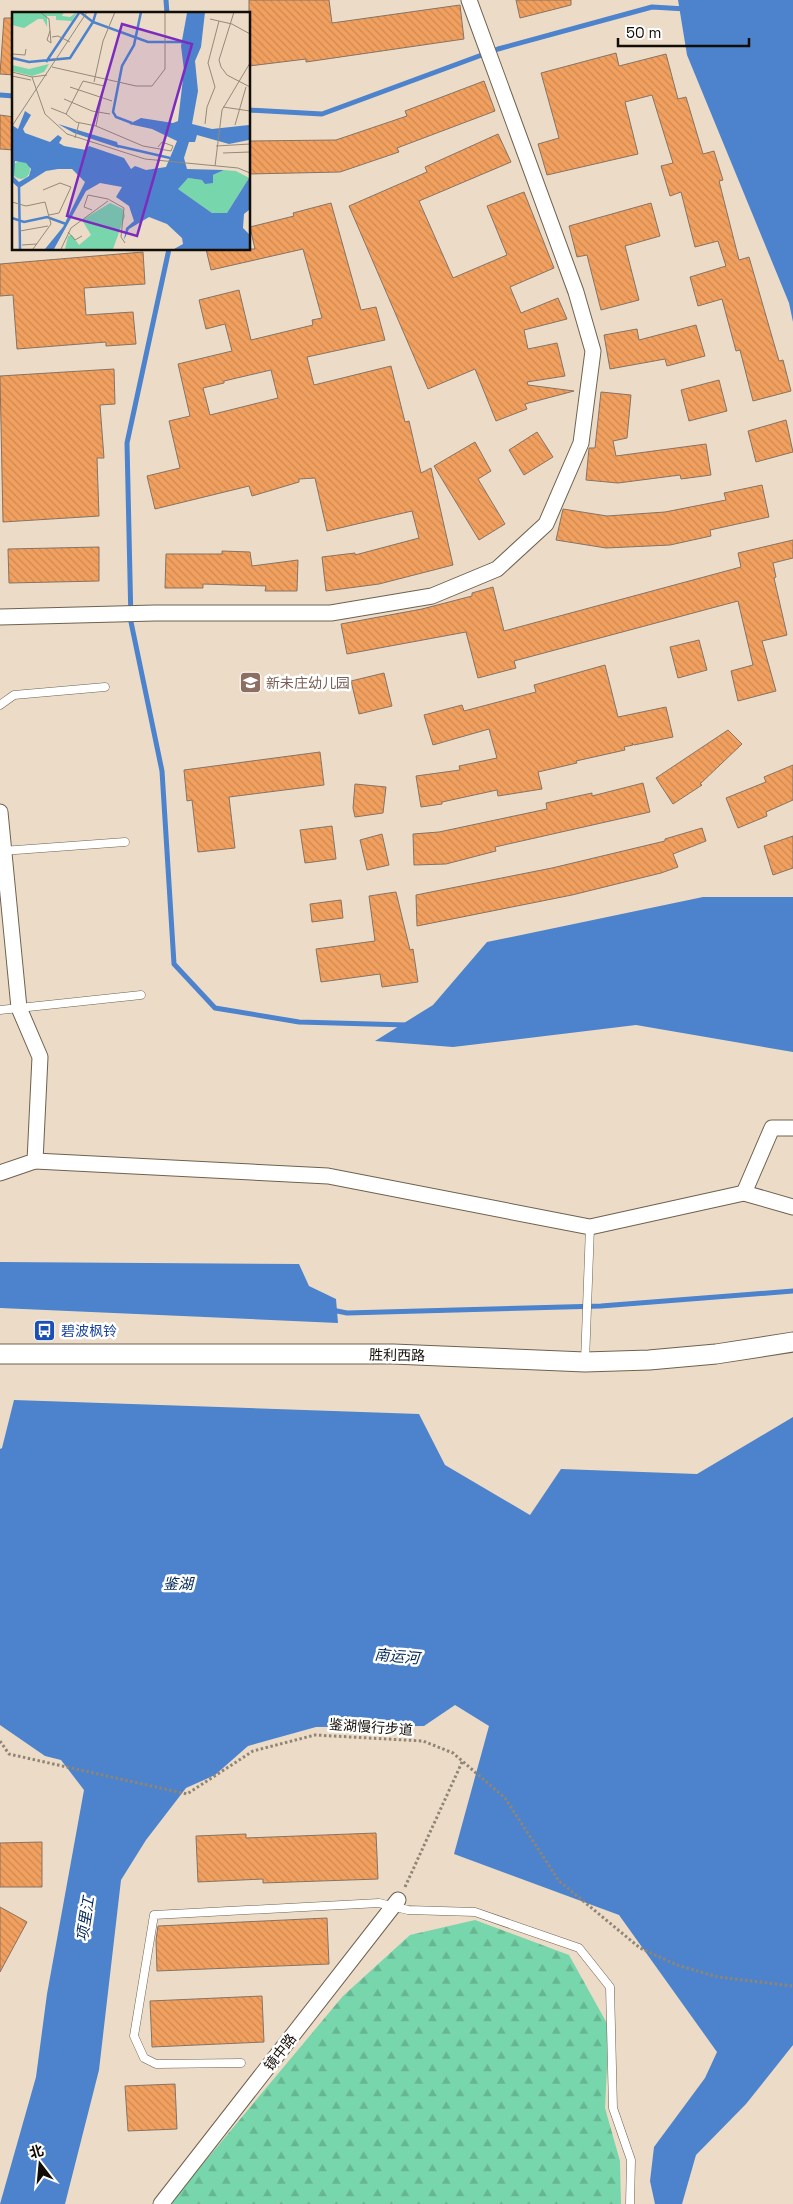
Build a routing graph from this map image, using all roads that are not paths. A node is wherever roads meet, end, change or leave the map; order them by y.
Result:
1 (469, 0) edge
2 (0, 617) edge
3 (105, 687) dead end
4 (0, 705) edge
5 (0, 812) edge
6 (125, 842) dead end
7 (2, 851) edge
8 (141, 995) dead end
9 (19, 1008) junction
10 (0, 1010) edge
11 (793, 1128) edge
12 (35, 1161) junction
13 (0, 1173) edge
14 (744, 1193) junction
15 (793, 1206) edge
16 (590, 1227) junction
17 (793, 1342) edge
18 (0, 1354) edge
19 (586, 1362) junction
20 (396, 1904) junction
21 (240, 2063) dead end
22 (162, 2204) edge
23 (630, 2204) edge

1 - 2 street
3 - 4 lane
5 - 7 street
6 - 7 lane
7 - 9 street
8 - 9 lane
9 - 10 lane
9 - 12 street
11 - 14 street
12 - 13 street
12 - 16 street
14 - 15 street
14 - 16 street
16 - 19 lane
17 - 19 street, 胜利西路
18 - 19 street, 胜利西路
20 - 21 lane
20 - 22 street, 镜中路
20 - 23 lane

